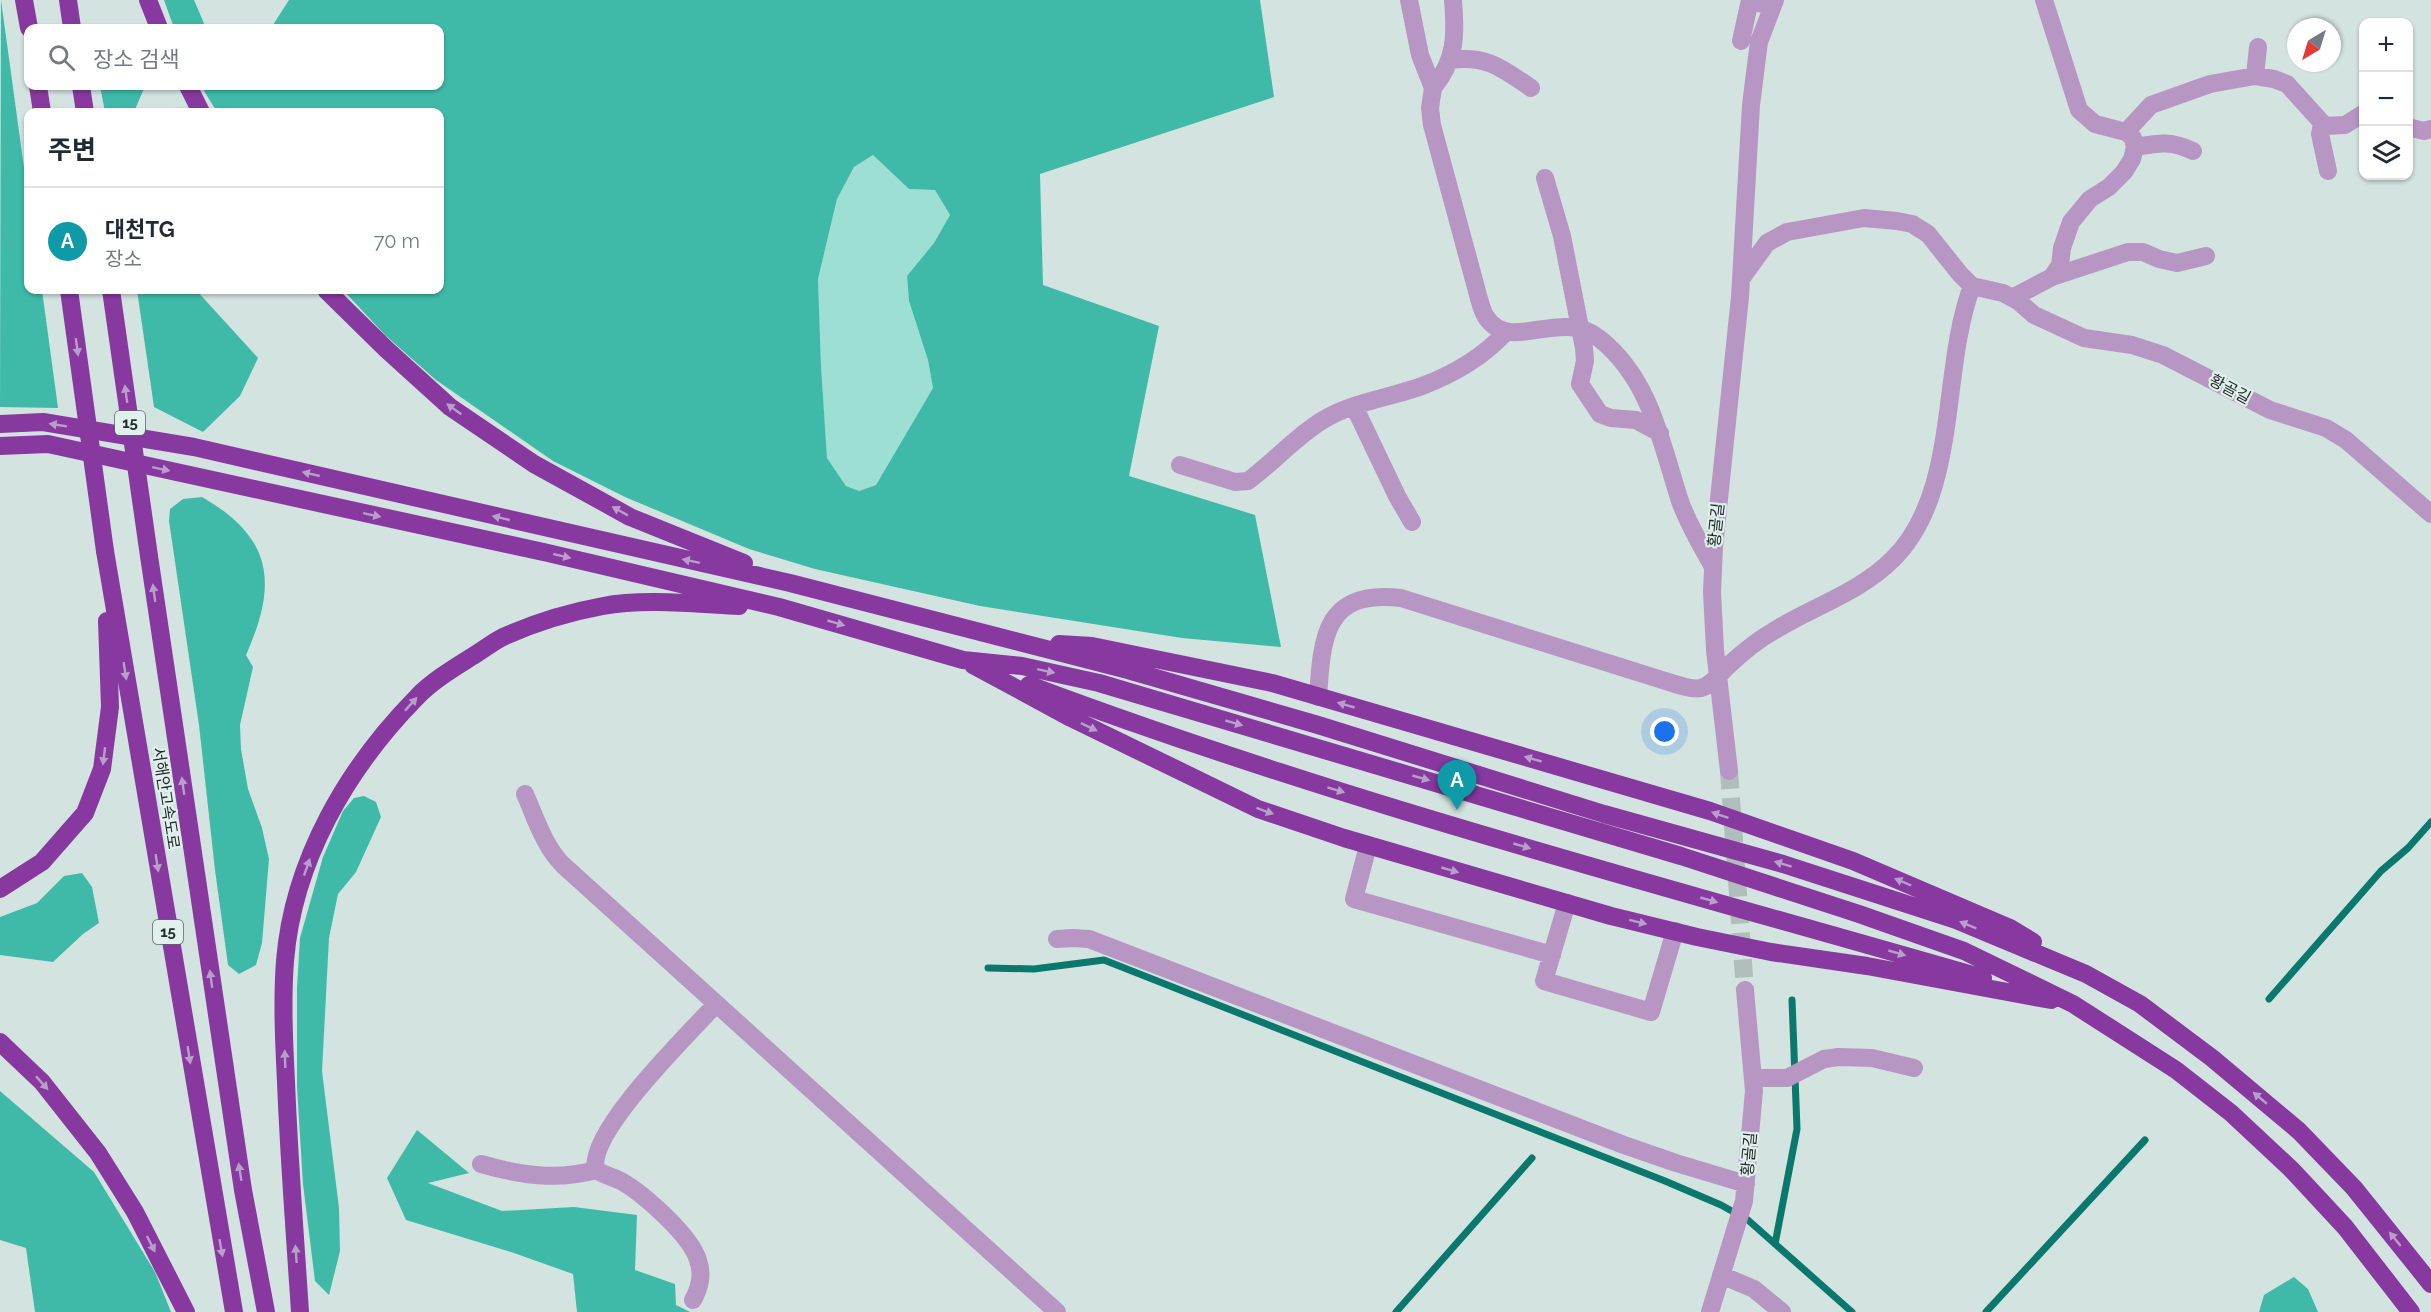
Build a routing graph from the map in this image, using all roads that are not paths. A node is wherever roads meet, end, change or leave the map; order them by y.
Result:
1 (24, 0) edge
2 (68, 0) edge
3 (148, 0) edge
4 (1409, 0) edge
5 (1453, 0) edge
6 (2044, 0) edge
7 (1774, 4) edge
8 (28, 24) edge
9 (71, 24) edge
10 (157, 24) edge
11 (1741, 41) dead end
12 (2258, 47) dead end
13 (1451, 60) junction
14 (2255, 76) junction
15 (1433, 88) junction
16 (1531, 88) dead end
17 (39, 90) edge
18 (82, 90) edge
19 (190, 90) edge
20 (41, 108) edge
21 (84, 108) edge
22 (199, 108) edge
23 (2359, 116) edge
24 (2322, 124) junction
25 (2413, 128) edge
26 (2431, 129) edge
27 (2130, 139) junction
28 (2193, 151) dead end
29 (2328, 171) dead end
30 (1545, 178) dead end
31 (2206, 256) dead end
32 (2052, 277) junction
33 (1741, 279) junction
34 (1972, 286) junction
35 (70, 294) edge
36 (112, 294) edge
37 (330, 294) edge
38 (2012, 298) junction
39 (1580, 327) junction
40 (1506, 332) junction
41 (1354, 406) junction
42 (0, 424) edge
43 (1660, 433) junction
44 (0, 446) edge
45 (1180, 465) dead end
46 (2431, 514) edge
47 (1412, 522) dead end
48 (105, 551) junction
49 (1713, 567) junction
50 (790, 583) junction
51 (779, 607) junction
52 (1013, 641) junction
53 (963, 660) junction
54 (1718, 676) junction
55 (1318, 697) junction
56 (1729, 771) tunnel mouth
57 (525, 794) dead end
58 (1368, 846) junction
59 (0, 890) edge
60 (1567, 903) junction
61 (1675, 931) junction
62 (1057, 939) dead end
63 (1552, 955) junction
64 (2086, 974) junction
65 (1745, 990) tunnel mouth
66 (716, 1004) junction
67 (2073, 1004) junction
68 (0, 1042) edge
69 (1914, 1068) dead end
70 (1753, 1078) junction
71 (480, 1164) dead end
72 (596, 1170) junction
73 (1745, 1192) junction
74 (1720, 1275) junction
75 (2431, 1284) edge
76 (693, 1300) dead end
77 (186, 1312) edge
78 (234, 1312) edge
79 (266, 1312) edge
80 (300, 1312) edge
81 (1057, 1312) edge
82 (1710, 1312) edge
83 (1782, 1312) edge
84 (2411, 1312) edge

1 - 8 highway
2 - 9 highway
3 - 10 highway
4 - 15 street
5 - 13 street
6 - 27 street
7 - 11 street
7 - 33 street, 황골길
12 - 14 street
13 - 15 street
13 - 16 street
14 - 24 street
14 - 27 street
15 - 40 street
17 - 20 highway
18 - 21 highway
19 - 22 highway
23 - 24 street
24 - 29 street
25 - 26 street
27 - 28 street
27 - 32 street
30 - 39 street
31 - 32 street
32 - 38 street
33 - 34 street
33 - 49 street, 황골길
34 - 38 street, 황골길
34 - 54 street
35 -> 48 highway, 서해안고속도로 / 15, bridge
79 -> 36 highway, 서해안고속도로 / 15, bridge
50 -> 37 highway
38 - 46 street, 황골길
39 - 40 street
39 - 43 street
39 - 43 street
40 - 41 street
41 - 45 street
41 - 47 street
50 -> 42 highway
43 - 49 street
44 -> 51 highway
48 -> 59 highway
48 -> 78 highway, 서해안고속도로 / 15
49 - 54 street, 황골길
50 - 52 highway
51 -> 53 highway
80 -> 51 highway
52 - 55 highway
64 -> 52 highway
53 -> 58 highway
53 -> 67 highway
53 -> 67 highway
54 - 55 street
54 - 56 street, 황골길
64 -> 55 highway
57 - 66 street
58 -> 60 highway
58 - 63 street
60 -> 61 highway
60 - 63 street
61 - 63 street
61 - 67 highway
62 - 73 street
75 -> 64 highway
65 - 70 street, 황골길
66 - 72 street
66 - 81 street
67 - 84 highway
68 -> 77 highway
69 - 70 street
70 - 73 street, 황골길
71 - 72 street
72 - 76 street
73 - 74 street, 황골길
74 - 82 street, 황골길
74 - 83 street

